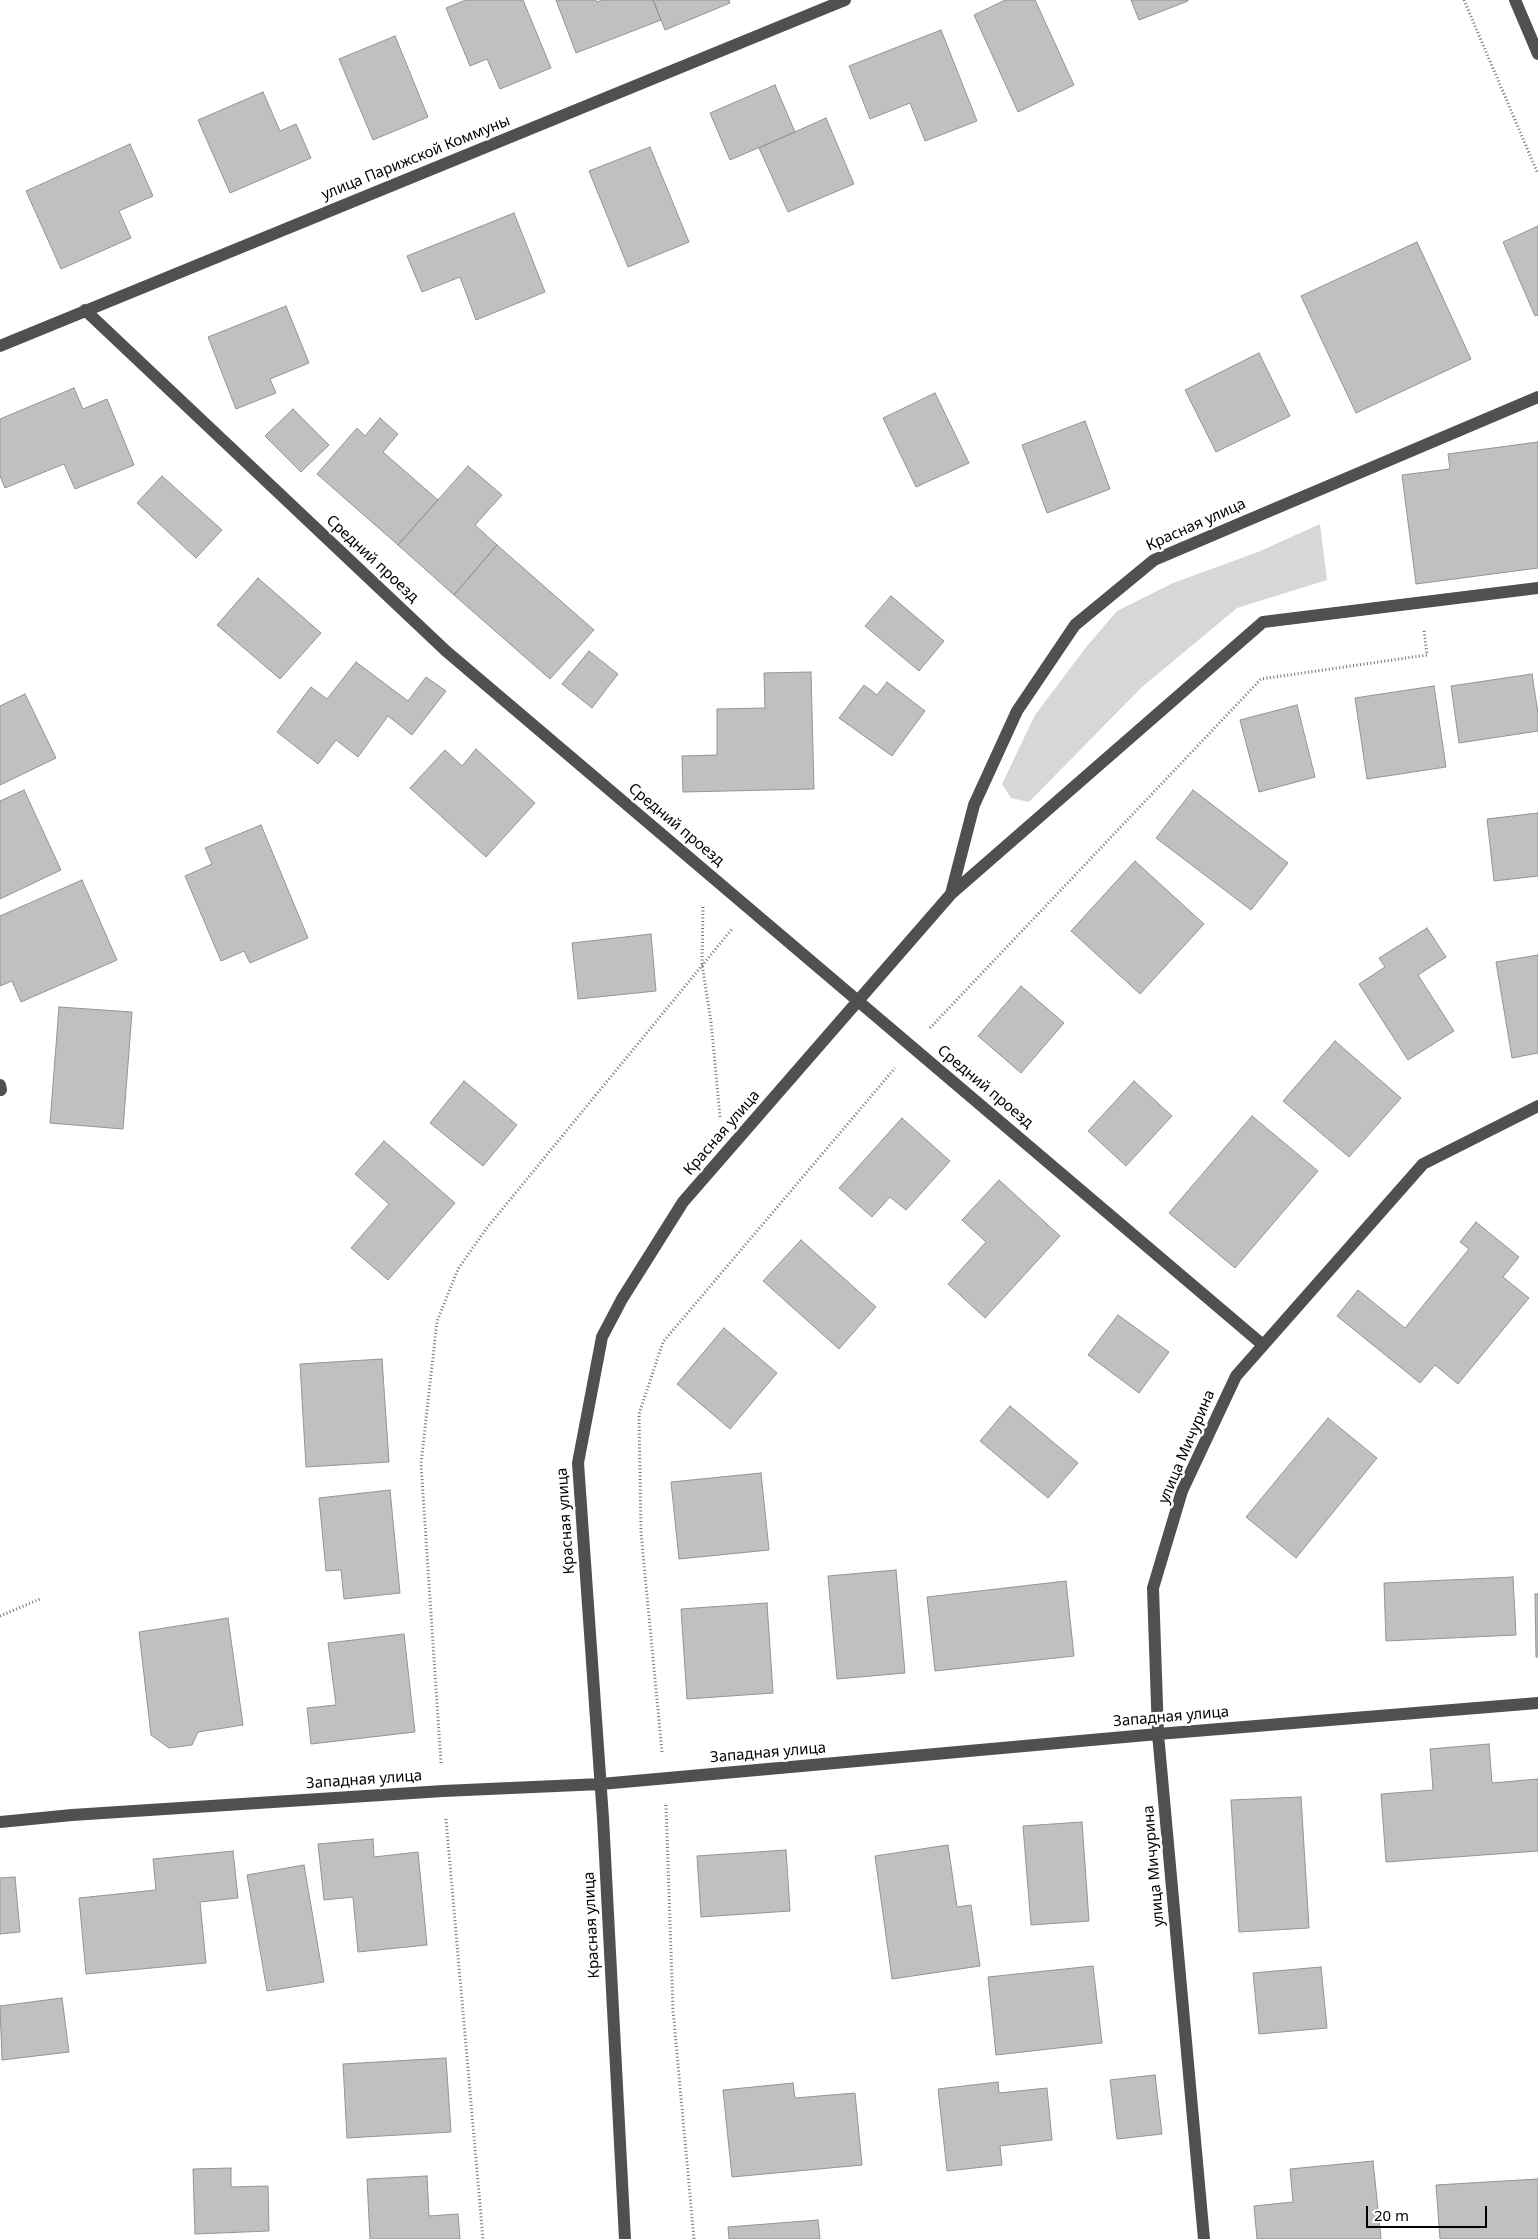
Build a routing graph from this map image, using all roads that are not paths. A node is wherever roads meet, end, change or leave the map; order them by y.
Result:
1 (845, 0) edge
2 (1515, 0) edge
3 (1538, 54) edge
4 (85, 310) junction
5 (0, 346) edge
6 (1538, 397) edge
7 (1538, 588) edge
8 (952, 894) junction
9 (858, 1000) junction
10 (1538, 1106) edge
11 (1263, 1345) junction
12 (1538, 1703) edge
13 (1158, 1734) junction
14 (601, 1784) junction
15 (0, 1822) edge
16 (625, 2239) edge
17 (1204, 2239) edge

1 - 4 street, улица Парижской Коммуны
2 - 3 street
4 - 5 street, улица Парижской Коммуны
4 - 9 street, Средний проезд
6 - 8 street, Красная улица
7 - 8 street, Красная улица
8 - 9 street, Красная улица
9 - 11 street, Средний проезд
9 - 14 street, Красная улица
10 - 11 street, улица Мичурина
11 - 13 street, улица Мичурина
12 - 13 street, Западная улица
13 - 14 street, Западная улица
13 - 17 street, улица Мичурина
14 - 15 street, Западная улица
14 - 16 street, Красная улица

